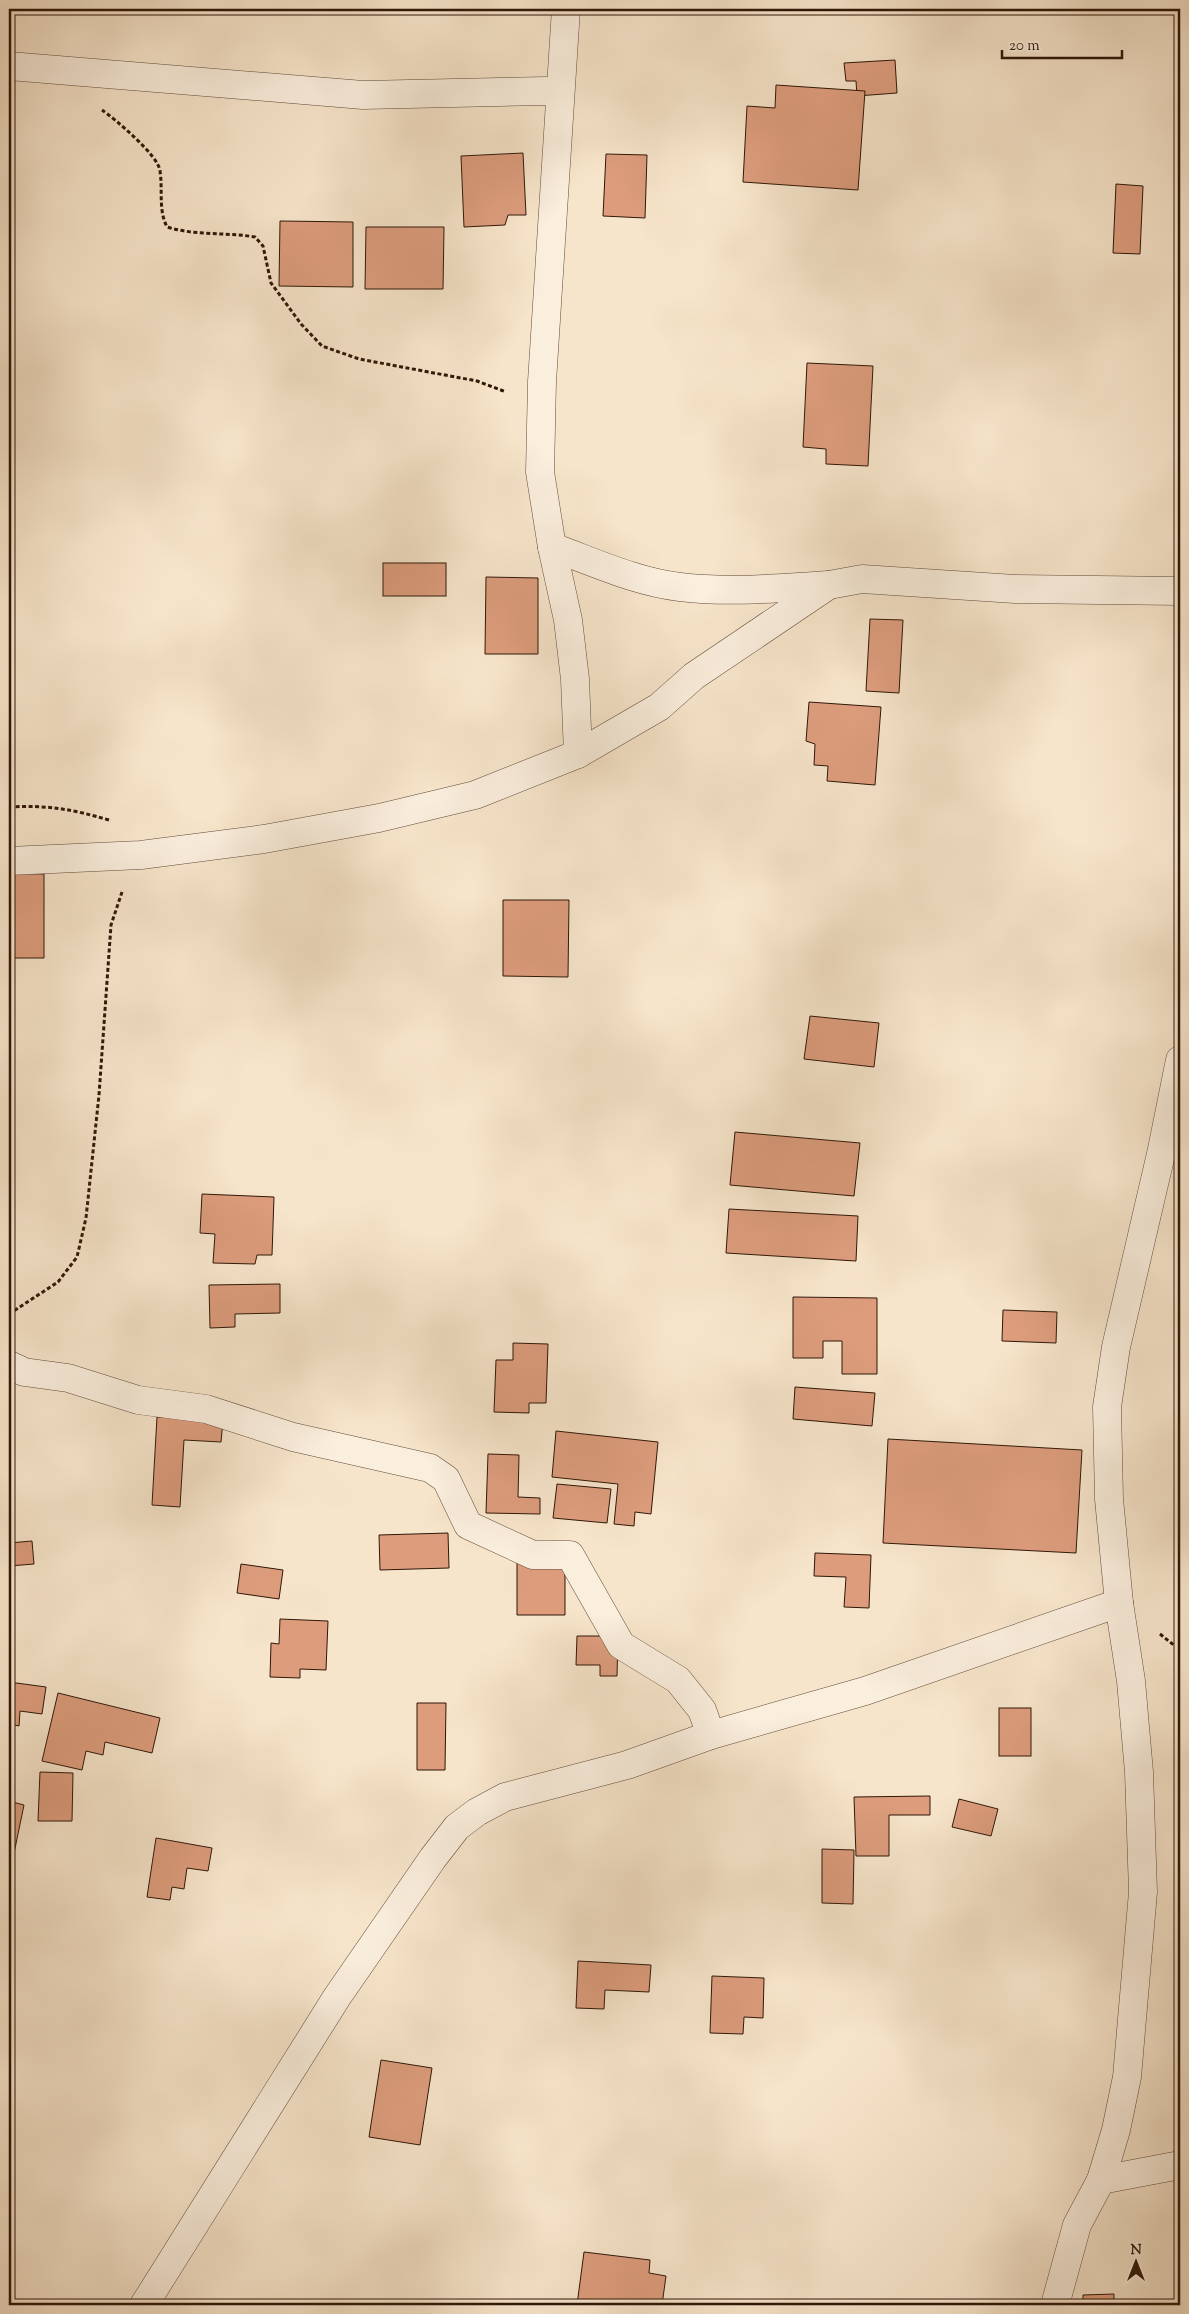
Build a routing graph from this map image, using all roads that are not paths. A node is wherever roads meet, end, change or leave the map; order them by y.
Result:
1 (566, 9) edge
2 (9, 66) edge
3 (560, 93) junction
4 (552, 547) junction
5 (829, 585) junction
6 (1180, 591) edge
7 (578, 754) junction
8 (9, 861) edge
9 (1180, 1060) edge
10 (14, 1372) edge
11 (1120, 1603) junction
12 (711, 1735) junction
13 (1180, 2165) edge
14 (1101, 2180) junction
15 (144, 2305) edge
16 (1055, 2305) edge

1 - 3 street
2 - 3 street
3 - 4 street
4 - 5 street
4 - 7 street
5 - 6 street
5 - 7 street
7 - 8 street
9 - 11 street
10 - 12 street
11 - 12 street
11 - 14 street
12 - 15 street
13 - 14 street
14 - 16 street

